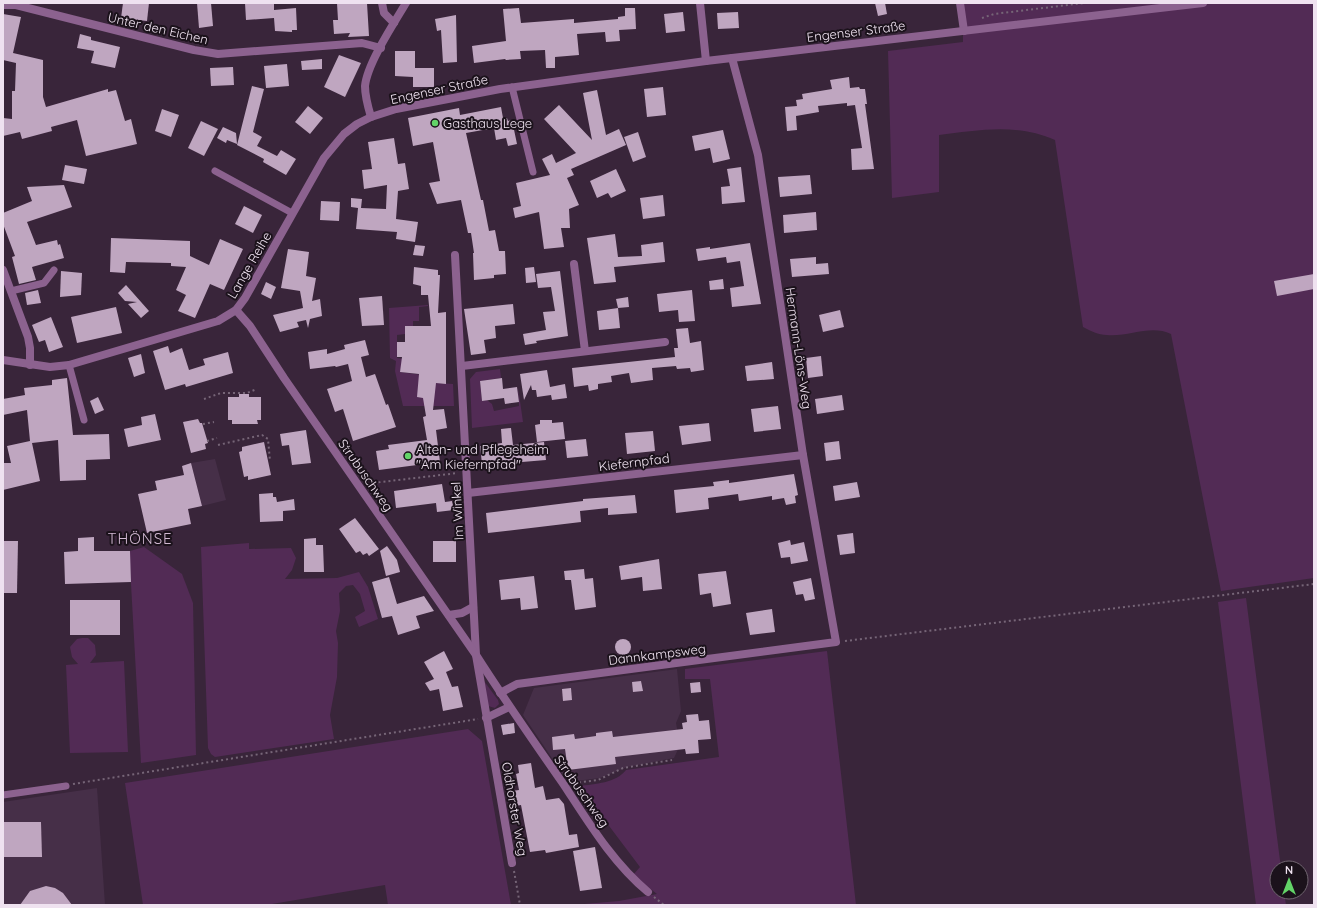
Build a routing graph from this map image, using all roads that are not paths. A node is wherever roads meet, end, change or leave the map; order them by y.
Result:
1 (382, 3) edge
2 (406, 3) edge
3 (700, 3) edge
4 (960, 3) edge
5 (1203, 3) edge
6 (3, 5) edge
7 (394, 23) junction
8 (964, 31) junction
9 (381, 48) junction
10 (732, 58) junction
11 (706, 61) junction
12 (512, 87) junction
13 (371, 117) junction
14 (216, 171) dead end
15 (533, 172) dead end
16 (292, 213) junction
17 (455, 255) dead end
18 (574, 264) dead end
19 (3, 270) edge
20 (54, 270) dead end
21 (11, 291) junction
22 (236, 310) junction
23 (666, 342) dead end
24 (585, 351) junction
25 (3, 360) edge
26 (30, 365) junction
27 (68, 365) junction
28 (462, 366) junction
29 (84, 420) dead end
30 (803, 455) junction
31 (468, 493) junction
32 (473, 607) junction
33 (449, 615) junction
34 (836, 642) joint
35 (476, 655) junction
36 (500, 693) junction
37 (482, 698) joint
38 (509, 707) junction
39 (486, 718) junction
40 (66, 786) road end
41 (3, 795) edge
42 (512, 863) road end
43 (648, 892) dead end

1 - 7 street
2 - 7 street
3 - 11 street
4 - 8 street
5 - 8 street, Engenser Straße
6 - 9 street, Unter den Eichen
7 - 9 street
8 - 10 street, Engenser Straße
9 - 13 street
10 - 11 street, Engenser Straße
10 - 30 street, Hermann-Löns-Weg
11 - 12 street, Engenser Straße
12 - 13 street, Engenser Straße
12 - 15 lane
13 - 16 street, Lange Reihe
14 - 16 lane
16 - 22 street, Lange Reihe
17 - 28 street, Im Winkel
18 - 24 street
19 - 21 street
20 - 21 lane
21 - 26 street
22 - 27 street, Lange Reihe
22 - 33 street, Strubuschweg
23 - 24 street
24 - 28 street
25 - 26 street, Lange Reihe
26 - 27 street, Lange Reihe
27 - 29 lane
28 - 31 street, Im Winkel
30 - 31 street, Kiefernpfad
30 - 34 street, Hermann-Löns-Weg
31 - 32 street, Im Winkel
32 - 33 street
32 - 35 street, Im Winkel
33 - 35 street, Strubuschweg
34 - 36 street, Dannkampsweg
35 - 36 street, Strubuschweg
35 - 37 street, Strubuschweg
36 - 38 street
37 - 39 street, Oldhorster Weg
38 - 39 street
38 - 43 street, Strubuschweg
39 - 42 street, Oldhorster Weg
40 - 41 lane

